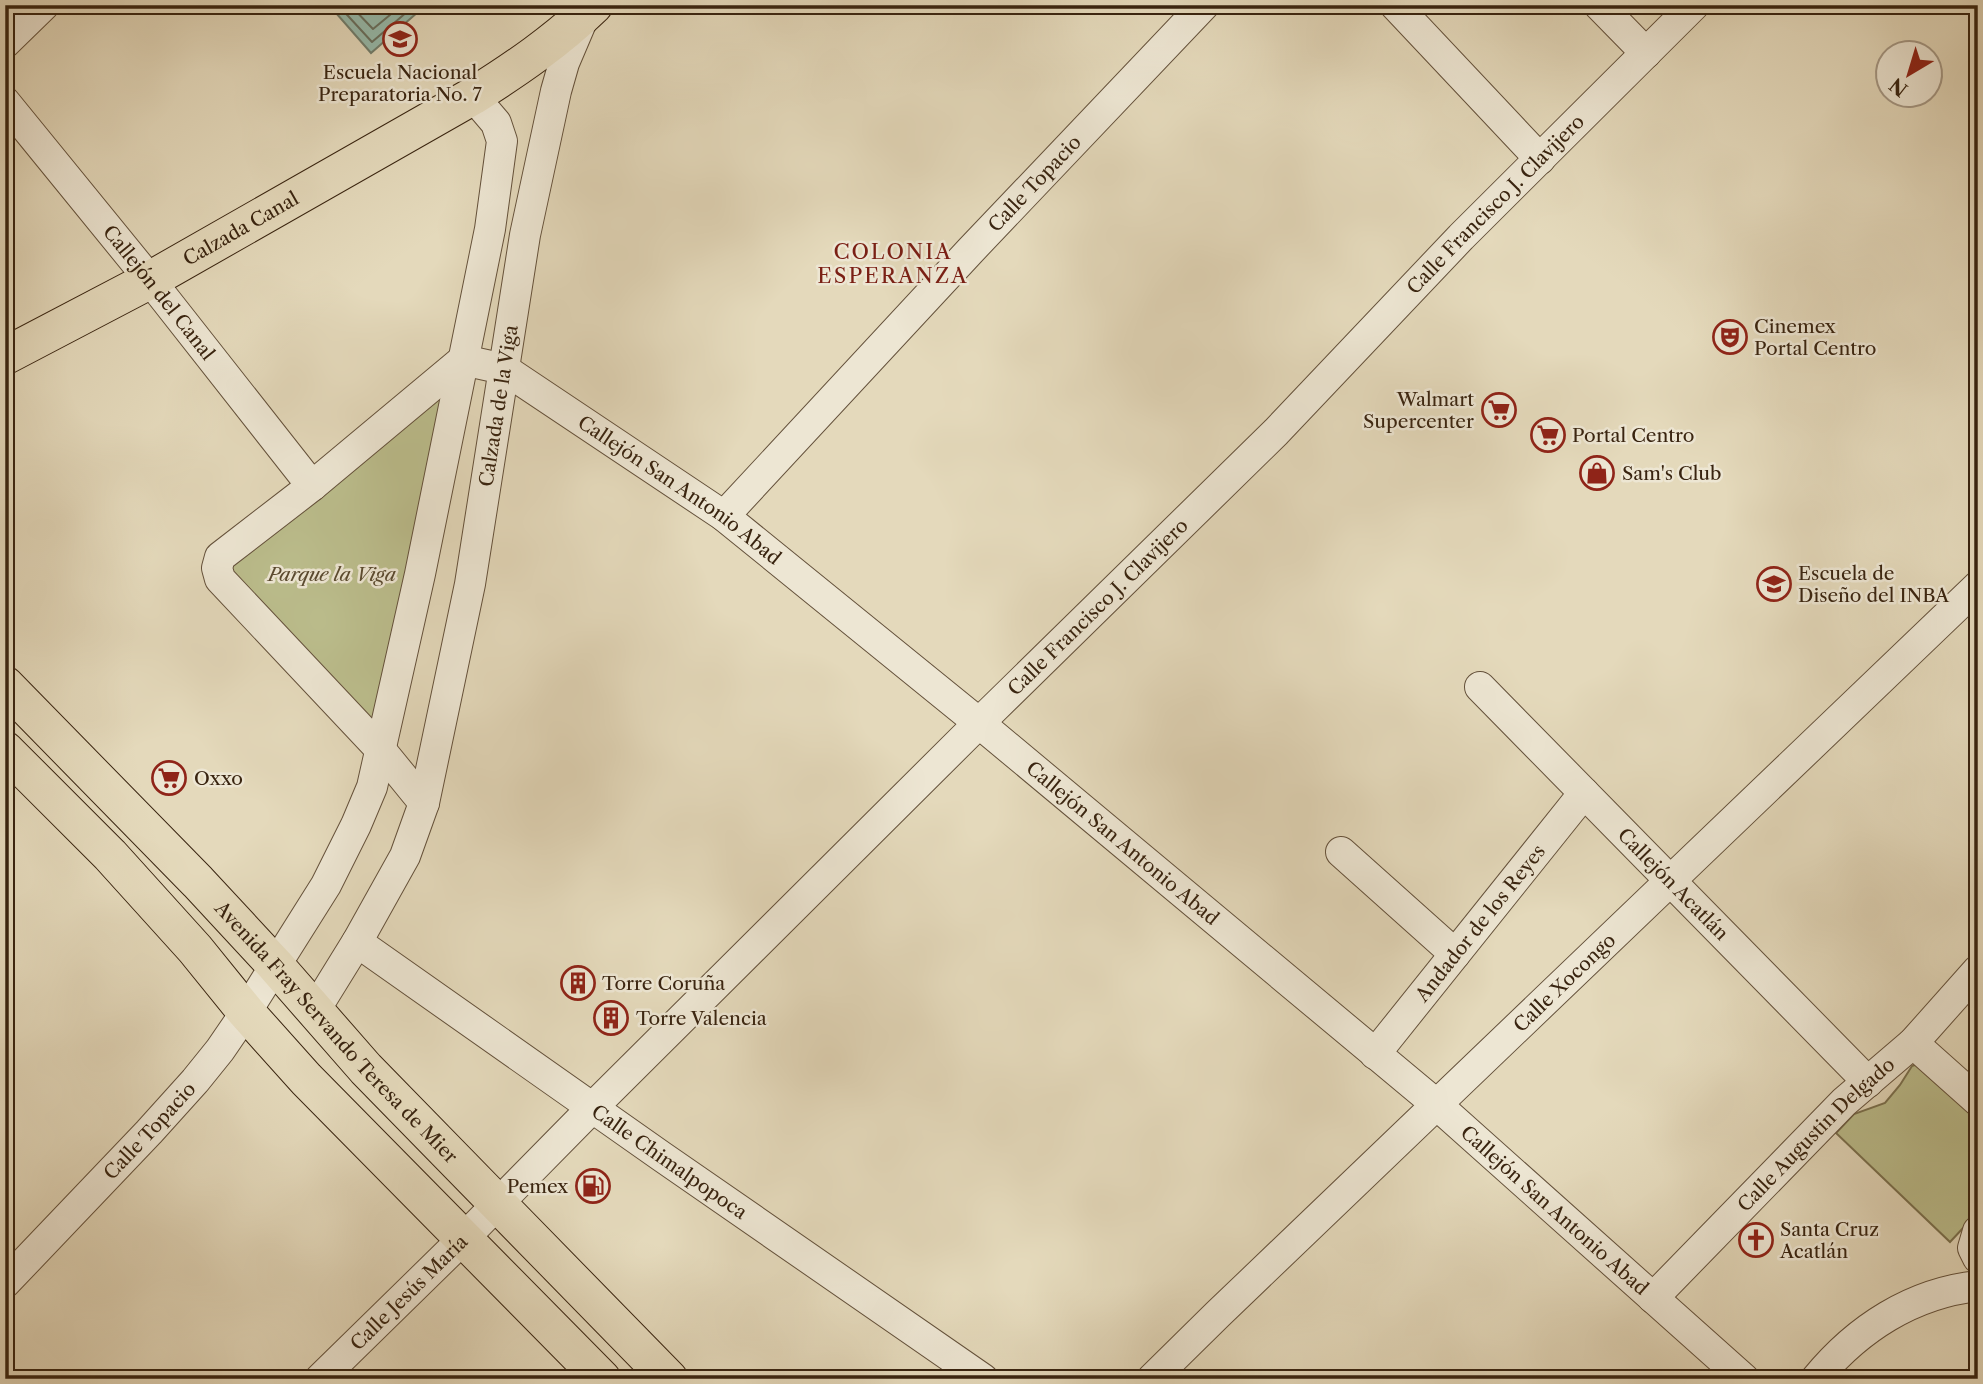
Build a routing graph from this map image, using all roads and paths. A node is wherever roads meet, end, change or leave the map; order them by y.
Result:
1 (44, 5) edge
2 (1204, 5) edge
3 (1395, 5) edge
4 (1599, 5) edge
5 (1694, 5) edge
6 (589, 9) edge
7 (5, 43) edge
8 (1646, 53) junction
9 (473, 96) junction
10 (5, 102) edge
11 (1540, 159) junction
12 (150, 280) junction
13 (5, 356) edge
14 (463, 360) junction
15 (504, 369) junction
16 (312, 486) junction
17 (724, 516) junction
18 (1977, 588) edge
19 (5, 684) edge
20 (1480, 687) dead end
21 (979, 723) junction
22 (380, 749) junction
23 (5, 750) edge
24 (1584, 793) junction
25 (424, 803) junction
26 (1341, 852) dead end
27 (1670, 880) junction
28 (357, 942) junction
29 (1455, 954) junction
30 (275, 965) junction
31 (1978, 970) edge
32 (315, 1010) junction
33 (246, 1012) junction
34 (1913, 1043) junction
35 (1375, 1054) junction
36 (1868, 1082) junction
37 (1978, 1101) edge
38 (1436, 1104) junction
39 (593, 1107) junction
40 (498, 1204) junction
41 (1978, 1231) edge
42 (464, 1238) junction
43 (1978, 1258) edge
44 (5, 1283) edge
45 (1978, 1286) edge
46 (1653, 1298) junction
47 (320, 1379) edge
48 (602, 1379) edge
49 (669, 1379) edge
50 (983, 1379) edge
51 (1152, 1379) edge
52 (1744, 1379) edge
53 (1816, 1379) edge

1 - 7 street
2 - 17 street, Calle Topacio
3 - 11 street
4 - 8 street
5 - 8 street, Calle Francisco J. Clavijero
6 - 9 main road, Calzada de la Viga
6 - 15 street, Calzada de la Viga
8 - 11 street, Calle Francisco J. Clavijero
9 - 12 main road, Calzada Canal
9 - 14 street, Calzada de la Viga
10 - 12 street, Callejón del Canal
11 - 21 street, Calle Francisco J. Clavijero
12 - 13 main road, Calzada Canal
12 - 16 street, Callejón del Canal
14 - 15 street, Callejón San Antonio Abad
14 - 16 street
14 - 22 street, Calzada de la Viga
15 - 17 street, Callejón San Antonio Abad
15 - 25 street, Calzada de la Viga
16 - 22 street
17 - 21 street, Callejón San Antonio Abad
18 - 27 street, Calle Xocongo
19 - 30 main road, Avenida Fray Servando Teresa de Mier
20 - 24 street, Callejón Acatlán
21 - 35 street, Callejón San Antonio Abad
21 - 39 street, Calle Francisco J. Clavijero
22 - 25 street
22 - 30 street, Calzada de la Viga
23 - 33 main road
24 - 27 street, Callejón Acatlán
24 - 29 street, Andador de los Reyes
25 - 28 street, Calzada de la Viga
26 - 29 street
27 - 36 street, Callejón Acatlán
27 - 38 street, Calle Xocongo
28 - 32 street, Calzada de la Viga
28 - 39 street, Calle Chimalpopoca
29 - 35 street, Andador de los Reyes
30 - 32 main road, Avenida Fray Servando Teresa de Mier
30 - 33 street, Calle Topacio
31 - 34 street, Calle Augustin Delgado
32 - 40 main road, Avenida Fray Servando Teresa de Mier
32 - 42 main road
33 - 42 main road
33 - 44 street, Calle Topacio
34 - 36 street, Calle Augustin Delgado
34 - 37 street
35 - 38 street, Callejón San Antonio Abad
36 - 46 street, Calle Augustin Delgado
38 - 46 street, Callejón San Antonio Abad
38 - 51 street, Calle Xocongo
39 - 40 street, Calle Francisco J. Clavijero
39 - 50 street, Calle Chimalpopoca
40 - 42 street, Calle Jesús María
40 - 49 main road, Avenida Fray Servando Teresa de Mier
41 - 43 street
42 - 47 street, Calle Jesús María
42 - 48 main road
45 - 53 street
46 - 52 street, Callejón San Antonio Abad

